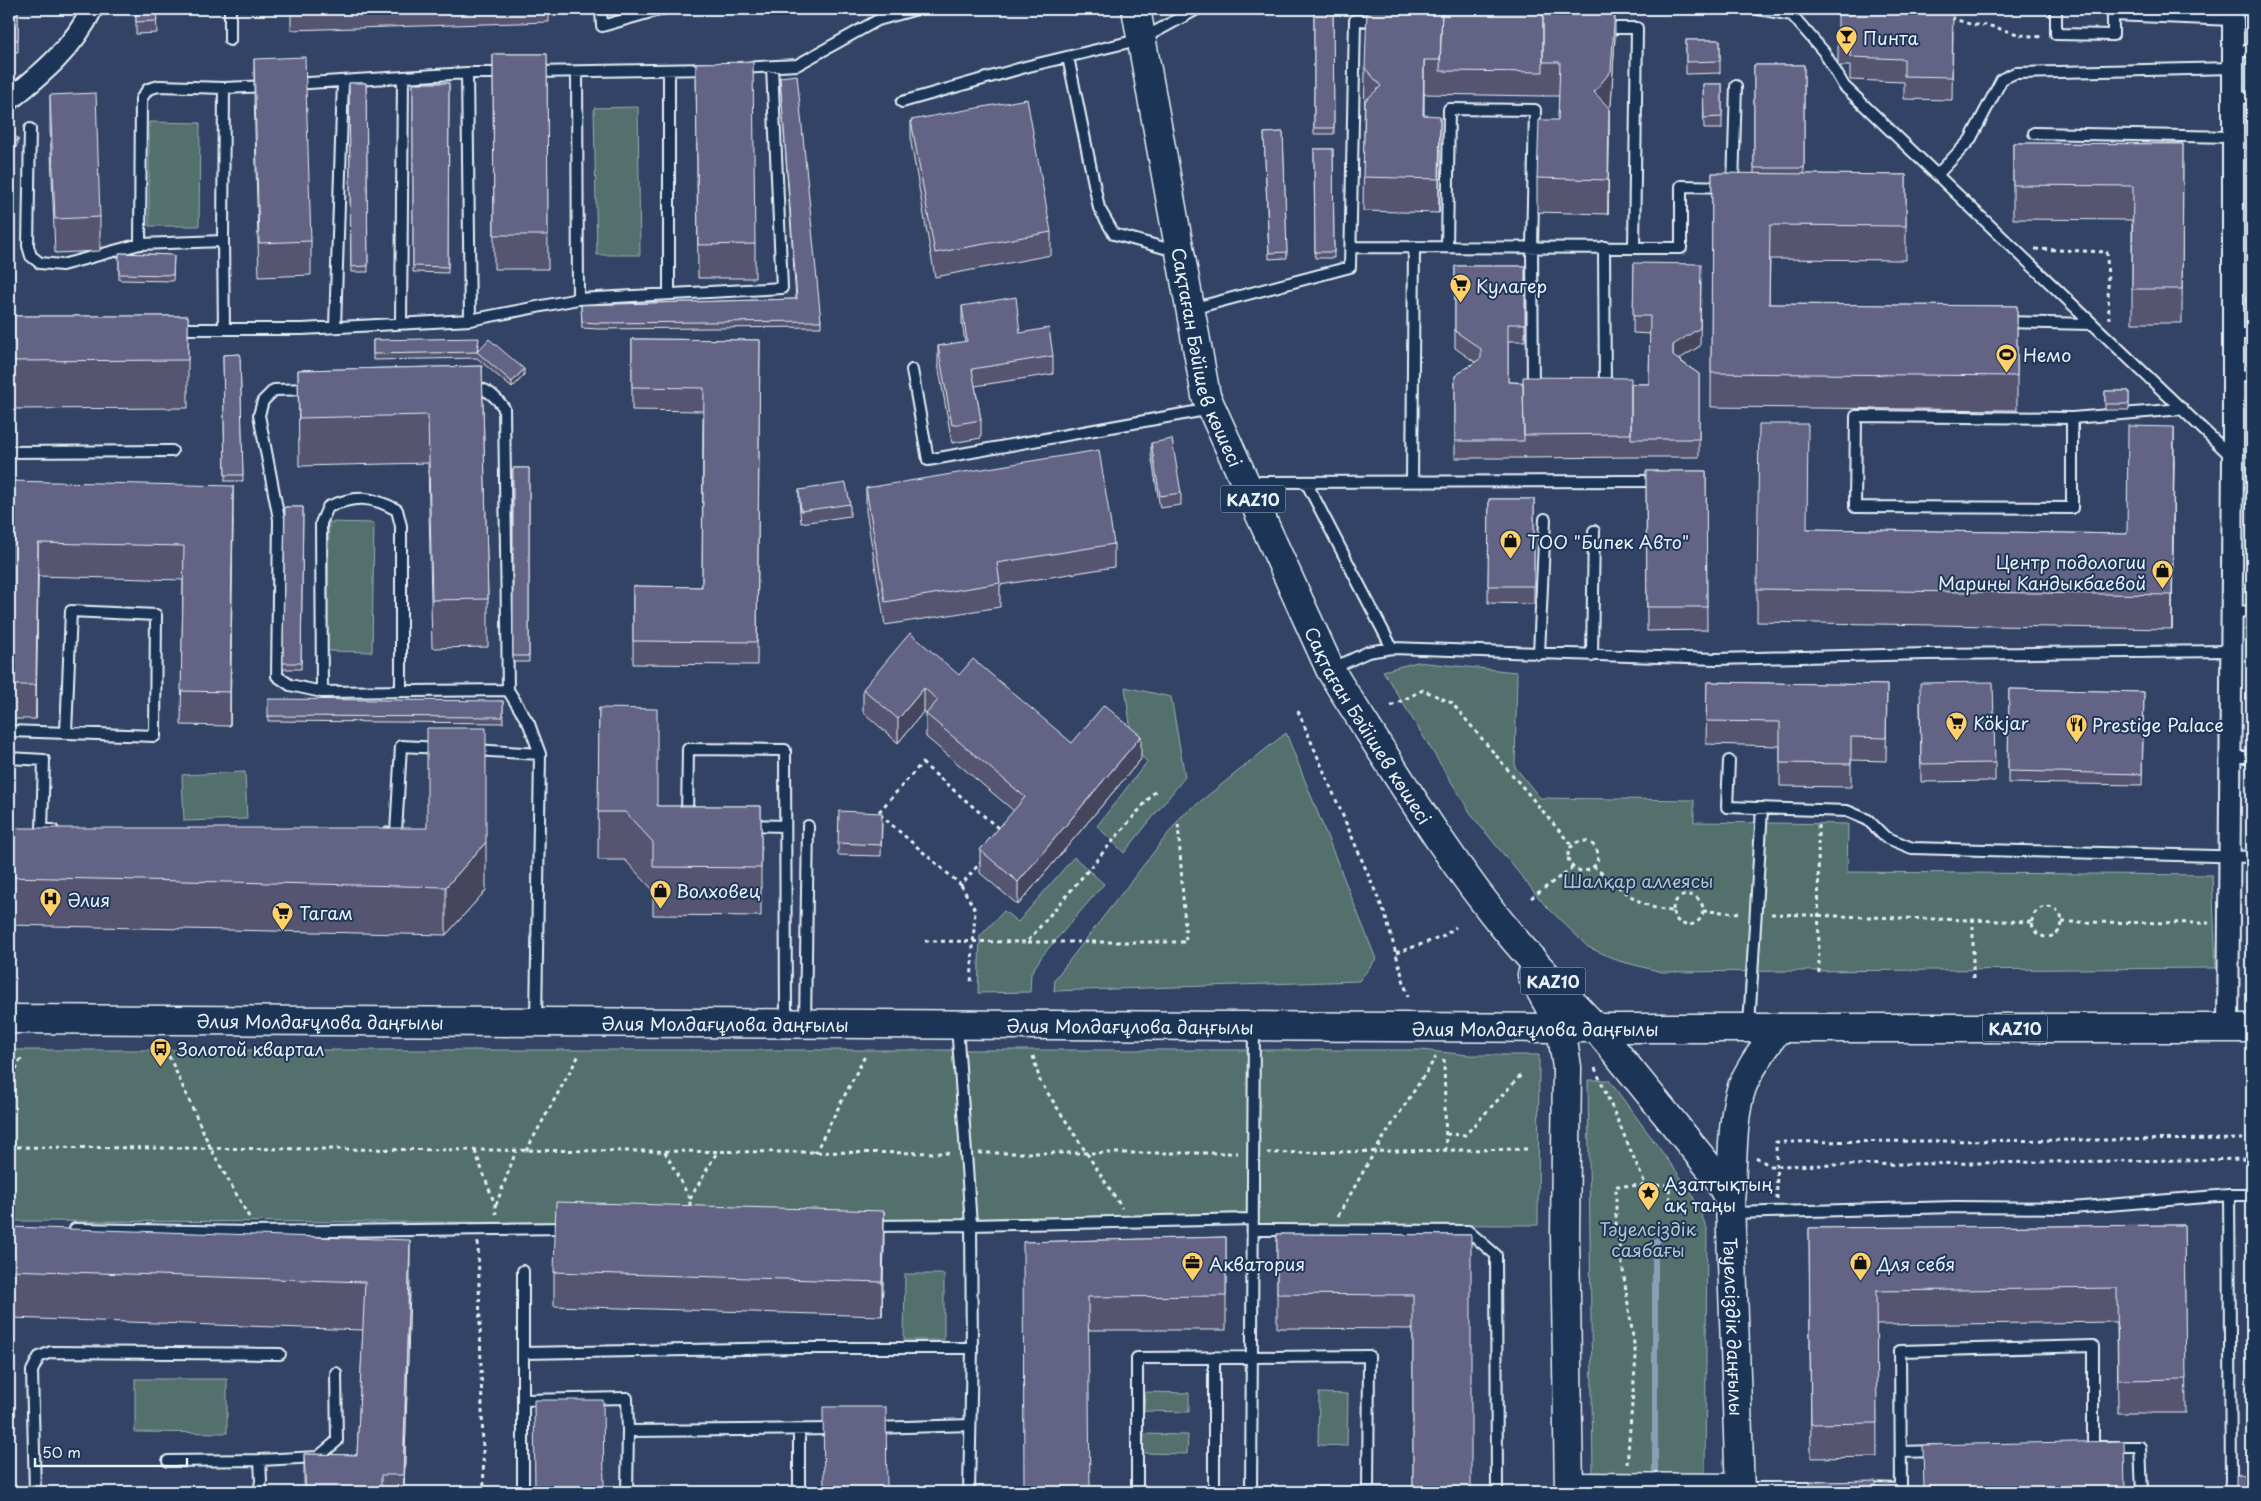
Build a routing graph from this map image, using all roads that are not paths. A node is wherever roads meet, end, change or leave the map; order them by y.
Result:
1 (92, 9) edge
2 (230, 9) edge
3 (600, 9) edge
4 (662, 9) edge
5 (917, 9) edge
6 (1136, 9) edge
7 (1197, 9) edge
8 (1758, 9) edge
9 (2056, 9) edge
10 (2113, 12) edge
11 (2233, 20) joint
12 (1394, 21) edge
13 (1588, 27) edge
14 (1142, 39) junction
15 (230, 40) dead end
16 (1068, 57) junction
17 (2239, 57) edge
18 (772, 66) junction
19 (669, 70) junction
20 (576, 72) junction
21 (467, 73) junction
22 (403, 77) junction
23 (343, 81) junction
24 (1736, 86) dead end
25 (224, 88) junction
26 (2243, 98) edge
27 (9, 100) edge
28 (902, 102) dead end
29 (30, 129) dead end
30 (2034, 133) dead end
31 (2233, 137) junction
32 (1937, 175) junction
33 (223, 242) junction
34 (140, 244) junction
35 (1351, 247) junction
36 (1414, 247) junction
37 (1447, 247) junction
38 (1532, 247) junction
39 (1604, 247) junction
40 (1634, 248) junction
41 (1180, 253) junction
42 (669, 293) junction
43 (578, 299) junction
44 (1190, 310) junction
45 (470, 320) junction
46 (1990, 321) edge
47 (401, 323) junction
48 (2091, 324) junction
49 (335, 327) junction
50 (224, 329) junction
51 (165, 330) edge
52 (2243, 334) edge
53 (912, 370) dead end
54 (2243, 375) edge
55 (461, 387) edge
56 (324, 389) edge
57 (1541, 389) edge
58 (1587, 389) edge
59 (1211, 409) junction
60 (2183, 409) junction
61 (2072, 418) junction
62 (172, 451) dead end
63 (9, 452) edge
64 (2233, 458) junction
65 (1668, 481) edge
66 (1245, 482) junction
67 (1306, 482) junction
68 (1412, 482) junction
69 (1545, 519) dead end
70 (1594, 531) dead end
71 (2252, 611) edge
72 (2232, 612) junction
73 (1392, 648) junction
74 (2232, 650) junction
75 (1539, 654) junction
76 (1592, 656) junction
77 (1330, 669) junction
78 (508, 690) junction
79 (401, 691) junction
80 (322, 692) junction
81 (9, 731) edge
82 (66, 733) junction
83 (540, 754) junction
84 (2230, 757) junction
85 (2252, 757) edge
86 (9, 758) edge
87 (1729, 761) dead end
88 (1762, 808) junction
89 (696, 824) edge
90 (736, 825) edge
91 (785, 826) junction
92 (808, 826) dead end
93 (62, 830) edge
94 (377, 833) edge
95 (2229, 857) junction
96 (2252, 857) edge
97 (1509, 934) junction
98 (9, 1019) edge
99 (536, 1023) junction
100 (795, 1023) junction
101 (957, 1024) junction
102 (1254, 1025) junction
103 (1561, 1028) junction
104 (1596, 1028) junction
105 (1749, 1028) junction
106 (1778, 1028) junction
107 (2240, 1028) edge
108 (2229, 1195) junction
109 (2252, 1195) edge
110 (1731, 1208) junction
111 (1253, 1219) junction
112 (971, 1225) junction
113 (861, 1226) edge
114 (574, 1228) edge
115 (67, 1229) edge
116 (1253, 1230) junction
117 (523, 1271) dead end
118 (972, 1348) junction
119 (523, 1353) junction
120 (280, 1354) dead end
121 (1251, 1356) junction
122 (1214, 1357) junction
123 (336, 1373) dead end
124 (523, 1400) junction
125 (970, 1426) junction
126 (866, 1428) edge
127 (847, 1429) edge
128 (799, 1430) junction
129 (628, 1431) junction
130 (1949, 1450) edge
131 (1901, 1452) junction
132 (260, 1460) junction
133 (168, 1461) dead end
134 (2230, 1481) junction
135 (2252, 1482) edge
136 (1835, 1488) edge
137 (1854, 1488) edge
138 (1569, 1490) edge
139 (1740, 1490) edge
140 (1901, 1490) edge
141 (35, 1492) edge
142 (259, 1492) edge
143 (523, 1492) edge
144 (627, 1492) edge
145 (799, 1492) edge
146 (968, 1492) edge
147 (1137, 1492) edge
148 (1214, 1492) edge
149 (1251, 1492) edge
150 (1368, 1492) edge
151 (1497, 1492) edge
152 (2142, 1492) edge
153 (2230, 1492) edge

1 - 27 street
2 - 15 lane
3 - 4 lane
5 - 18 lane
6 - 14 main road, Сақтаған Бәйішев көшесі / KAZ10
7 - 14 lane
8 - 32 lane
9 - 10 lane
10 - 11 lane
11 - 17 street
12 - 35 lane
13 - 40 lane
14 - 16 lane
14 - 41 main road, Сақтаған Бәйішев көшесі / KAZ10
16 - 28 lane
16 - 41 lane
17 - 26 street
17 - 32 lane
18 - 19 lane
18 - 42 lane
19 - 20 lane
19 - 42 lane
20 - 21 lane
20 - 43 lane
21 - 22 lane
21 - 45 lane
22 - 23 lane
22 - 47 lane
23 - 25 lane
23 - 49 lane
24 - 40 lane
25 - 33 lane
25 - 34 lane
26 - 31 street
29 - 34 lane
30 - 31 lane
31 - 52 street
32 - 48 lane
33 - 34 lane
33 - 50 lane
35 - 36 lane
35 - 44 lane
36 - 37 lane
36 - 68 lane
37 - 38 lane
37 - 38 lane
38 - 39 lane
38 - 57 lane
39 - 40 lane
39 - 58 lane
41 - 44 main road, Сақтаған Бәйішев көшесі / KAZ10
42 - 43 lane
43 - 45 lane
44 - 59 main road, Сақтаған Бәйішев көшесі / KAZ10
45 - 47 lane
46 - 48 lane
47 - 49 lane
48 - 60 lane
49 - 50 lane
50 - 51 lane
52 - 54 street
53 - 59 lane
54 - 64 street
55 - 78 lane
56 - 80 lane
59 - 66 main road, Сақтаған Бәйішев көшесі / KAZ10
60 - 61 lane
60 - 64 lane
61 - 61 lane
62 - 63 lane
64 - 72 street
65 - 68 lane
66 - 67 lane
66 - 77 main road, Сақтаған Бәйішев көшесі / KAZ10
67 - 68 lane
67 - 73 lane
69 - 75 lane
70 - 76 lane
71 - 72 lane
72 - 74 street
73 - 75 lane
73 - 77 lane
74 - 76 lane
74 - 84 street
75 - 76 lane
77 - 97 main road, Сақтаған Бәйішев көшесі / KAZ10
78 - 79 lane
78 - 83 lane
79 - 80 lane
79 - 80 lane
81 - 82 lane
82 - 82 lane
83 - 94 lane
83 - 99 lane
84 - 85 lane
84 - 95 street
86 - 93 lane
87 - 88 lane
88 - 95 lane
88 - 105 lane
89 - 91 lane
90 - 91 lane
91 - 100 lane
92 - 100 lane
95 - 96 lane
95 - 107 street
97 - 103 main road, Сақтаған Бәйішев көшесі / KAZ10
97 - 104 main road, Сақтаған Бәйішев көшесі / KAZ10
98 - 99 main road, Әлия Молдағұлова даңғылы
99 - 100 main road, Әлия Молдағұлова даңғылы
100 - 101 main road, Әлия Молдағұлова даңғылы
101 - 102 main road, Әлия Молдағұлова даңғылы
101 - 112 lane
102 - 103 main road, Әлия Молдағұлова даңғылы
102 - 111 lane
103 - 104 main road, Әлия Молдағұлова даңғылы / KAZ10
103 - 138 main road
104 - 105 main road, Әлия Молдағұлова даңғылы / KAZ10
104 - 110 main road, Тәуелсіздік даңғылы
105 - 106 main road, Әлия Молдағұлова даңғылы / KAZ10
106 - 107 main road, Әлия Молдағұлова даңғылы / KAZ10
106 - 110 main road
108 - 109 lane
108 - 110 lane
108 - 134 lane
110 - 139 main road, Тәуелсіздік даңғылы
111 - 112 lane
111 - 116 lane
112 - 113 lane
112 - 118 lane
114 - 115 lane
116 - 121 lane
116 - 151 lane
117 - 119 lane
118 - 119 lane
118 - 125 lane
119 - 124 lane
120 - 141 lane
121 - 122 lane
121 - 149 lane
121 - 150 lane
122 - 147 lane
122 - 148 lane
123 - 132 lane
124 - 129 lane
124 - 143 lane
125 - 126 lane
125 - 146 lane
127 - 128 lane
128 - 129 lane
128 - 145 lane
129 - 144 lane
130 - 131 lane
131 - 140 lane
131 - 152 lane
132 - 133 lane
132 - 142 lane
134 - 135 lane
134 - 153 lane
136 - 139 lane
137 - 140 lane
138 - 139 main road

